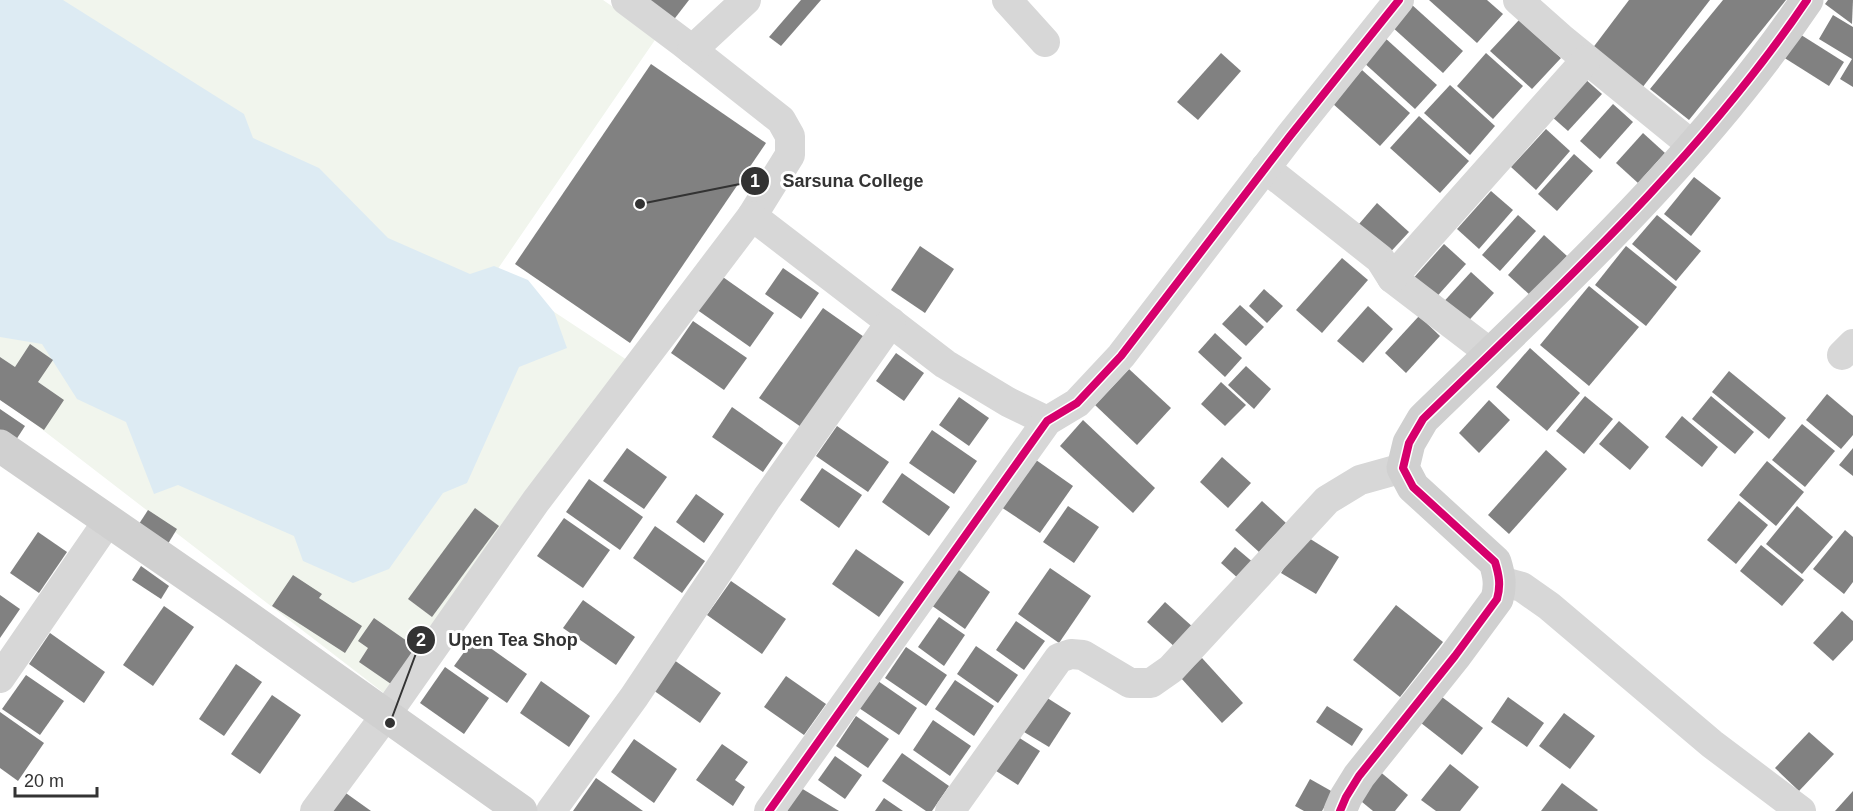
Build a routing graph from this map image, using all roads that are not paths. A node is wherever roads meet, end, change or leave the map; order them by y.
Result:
1 (626, 0) edge
2 (746, 0) edge
3 (1007, 0) edge
4 (1399, 0) edge
5 (1518, 0) edge
6 (1808, 0) edge
7 (1045, 42) dead end
8 (692, 50) junction
9 (1586, 60) junction
10 (1693, 146) junction
11 (1265, 168) junction
12 (752, 216) junction
13 (1392, 278) junction
14 (891, 322) junction
15 (1490, 353) junction
16 (1047, 422) junction
17 (0, 446) edge
18 (1403, 468) junction
19 (108, 521) junction
20 (1500, 581) junction
21 (3, 667) edge
22 (386, 715) junction
23 (315, 811) edge
24 (521, 811) edge
25 (551, 811) edge
26 (769, 811) edge
27 (950, 811) edge
28 (1340, 811) edge
29 (1801, 811) edge

1 - 8 street
2 - 8 street
3 - 7 street
4 - 11 street
5 - 9 street
6 - 10 street
8 - 12 street
9 - 10 street
9 - 13 street
10 - 15 street
11 - 13 street
11 - 16 street
12 - 14 street
12 - 22 street
13 - 15 street
14 - 16 street
14 - 25 street
15 - 18 street
16 - 26 street
17 - 19 street
18 - 20 street
18 - 27 street
19 - 21 street
19 - 22 street
20 - 28 street
20 - 29 street
22 - 23 street
22 - 24 street

